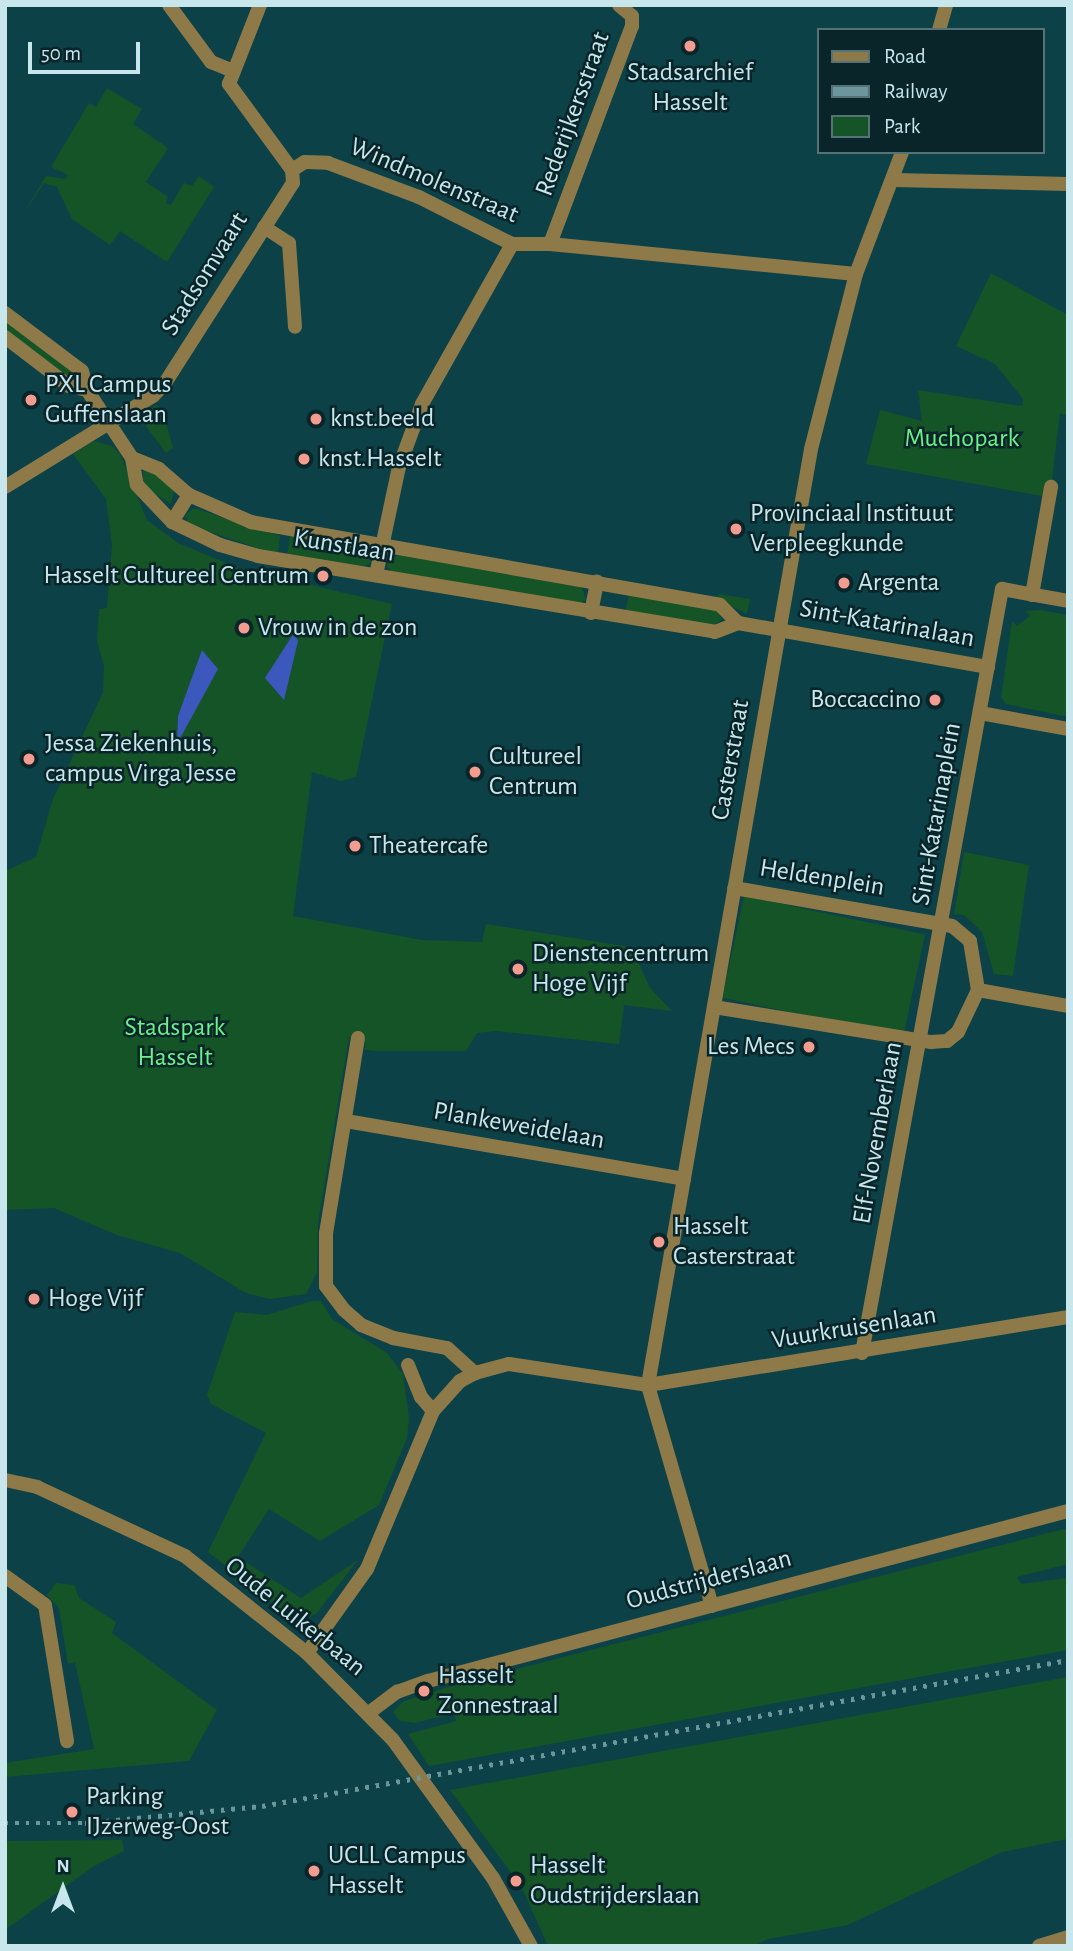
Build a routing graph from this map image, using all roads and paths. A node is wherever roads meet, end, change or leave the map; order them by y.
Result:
1 (169, 5) edge
2 (260, 5) edge
3 (619, 5) edge
4 (946, 5) edge
5 (940, 28) edge
6 (231, 70) junction
7 (901, 154) edge
8 (292, 170) junction
9 (894, 180) junction
10 (1068, 184) edge
11 (264, 227) junction
12 (512, 244) junction
13 (551, 244) junction
14 (856, 274) junction
15 (5, 313) edge
16 (295, 327) dead end
17 (5, 337) edge
18 (87, 390) junction
19 (110, 423) junction
20 (132, 458) junction
21 (5, 487) edge
22 (1051, 487) dead end
23 (189, 495) junction
24 (172, 522) junction
25 (381, 548) junction
26 (376, 575) junction
27 (597, 582) junction
28 (1032, 595) junction
29 (1068, 601) edge
30 (591, 612) junction
31 (738, 623) junction
32 (778, 629) junction
33 (988, 667) junction
34 (980, 713) junction
35 (1068, 729) edge
36 (734, 888) junction
37 (943, 923) junction
38 (978, 990) junction
39 (1068, 1006) edge
40 (714, 1007) junction
41 (358, 1038) dead end
42 (919, 1040) junction
43 (346, 1121) junction
44 (684, 1179) junction
45 (1068, 1317) edge
46 (862, 1353) junction
47 (408, 1365) dead end
48 (475, 1373) junction
49 (648, 1385) junction
50 (433, 1411) junction
51 (5, 1480) edge
52 (1068, 1511) edge
53 (5, 1576) edge
54 (712, 1606) junction
55 (307, 1653) junction
56 (370, 1713) junction
57 (67, 1741) dead end
58 (1068, 1937) edge
59 (531, 1946) edge
60 (1038, 1946) edge

1 - 6 street
2 - 6 street
3 - 13 street, Rederijkersstraat
4 - 5 street
6 - 8 street
7 - 9 street, Casterstraat
8 - 11 street, Stadsomvaart
8 - 12 street, Windmolenstraat
9 - 10 street
9 - 14 street, Casterstraat
11 - 16 street
11 - 19 street, Stadsomvaart
12 - 13 street, Windmolenstraat
12 - 25 street
13 - 14 street, Windmolenstraat
14 - 32 street, Casterstraat
15 - 18 street, Kunstlaan
17 - 18 street
18 - 19 street, Kunstlaan
19 - 20 street, Kunstlaan
19 - 21 street, Stadsomvaart
20 - 23 street, Kunstlaan
20 - 24 street, Kunstlaan
22 - 28 street
23 - 24 street
23 - 25 street, Kunstlaan
24 - 26 street, Kunstlaan
25 - 26 street
25 - 27 street, Kunstlaan
26 - 30 street, Kunstlaan
27 - 30 street
27 - 31 street, Kunstlaan
28 - 29 street, Sint-Katarinaplein
28 - 33 street, Sint-Katarinaplein
30 - 31 street, Kunstlaan
31 - 32 street, Kunstlaan
32 - 33 street, Sint-Katarinalaan
32 - 36 street, Casterstraat
33 - 34 street, Sint-Katarinaplein
34 - 35 street, Sint-Katarinaplein
34 - 37 street, Sint-Katarinaplein
36 - 37 street, Heldenplein
36 - 40 street, Casterstraat
37 - 38 street
37 - 42 street, Elf-Novemberlaan
38 - 39 street
38 - 42 street
40 - 42 street
40 - 44 street, Casterstraat
41 - 43 street
42 - 46 street, Elf-Novemberlaan
43 - 44 street, Plankeweidelaan
43 - 48 street
44 - 49 street, Casterstraat
45 - 46 street, Vuurkruisenlaan
46 - 49 street, Vuurkruisenlaan
47 - 50 street
48 - 49 street, Vuurkruisenlaan
48 - 50 street
49 - 54 street
50 - 55 street
51 - 55 street, Oude Luikerbaan
52 - 54 street, Oudstrijderslaan
53 - 57 street
54 - 56 street, Oudstrijderslaan
55 - 56 street, Oude Luikerbaan
56 - 59 street, Oude Luikerbaan
58 - 60 street

